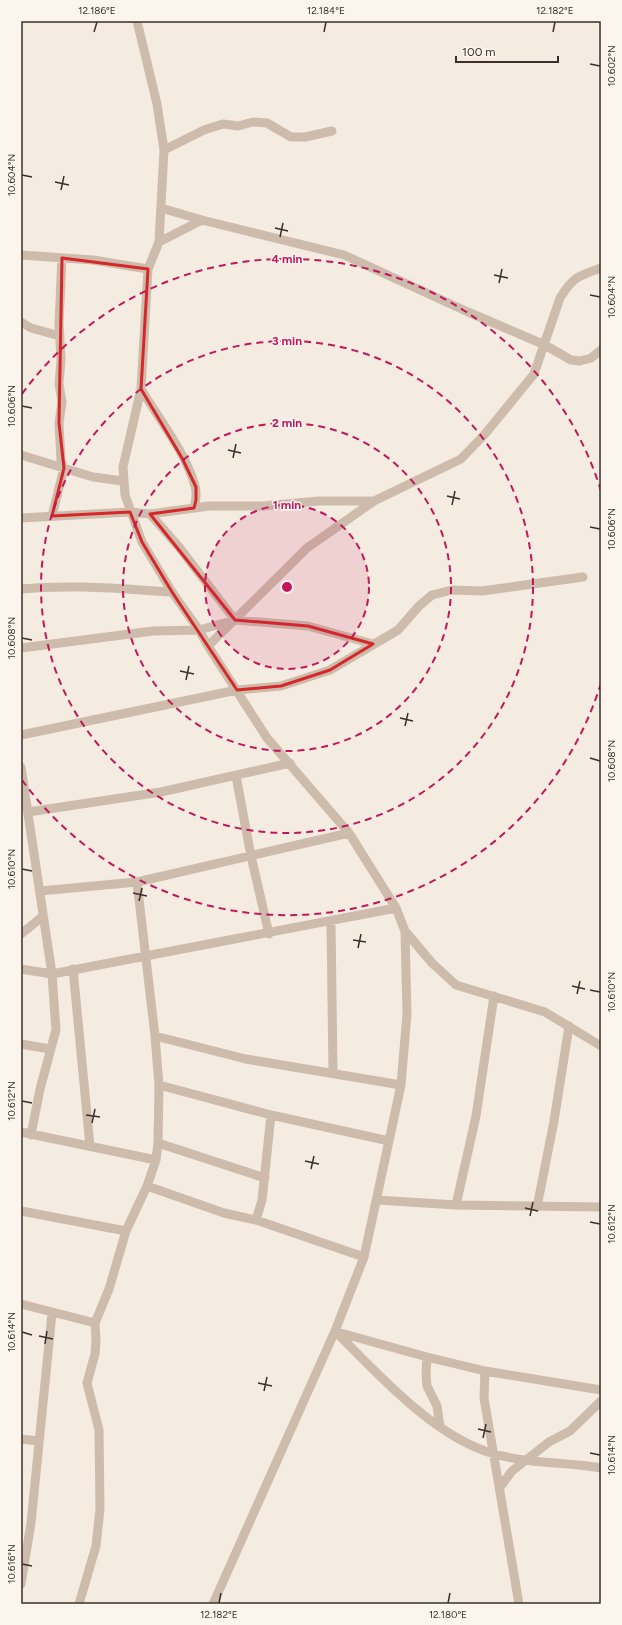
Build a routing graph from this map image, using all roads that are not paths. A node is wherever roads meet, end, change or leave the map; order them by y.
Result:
1 (137, 21) edge
2 (332, 131) dead end
3 (164, 150) junction
4 (161, 208) junction
5 (202, 220) junction
6 (159, 242) junction
7 (21, 256) edge
8 (62, 258) junction
9 (601, 268) edge
10 (148, 269) junction
11 (21, 322) edge
12 (60, 336) junction
13 (545, 344) junction
14 (601, 350) edge
15 (141, 389) junction
16 (21, 455) edge
17 (64, 468) junction
18 (123, 481) junction
19 (374, 501) junction
20 (194, 508) junction
21 (130, 512) junction
22 (150, 514) junction
23 (52, 516) junction
24 (21, 518) edge
25 (583, 577) dead end
26 (21, 589) edge
27 (172, 592) junction
28 (235, 620) junction
29 (199, 630) junction
30 (373, 644) junction
31 (208, 646) junction
32 (21, 648) edge
33 (237, 690) junction
34 (21, 735) edge
35 (290, 763) junction
36 (21, 767) edge
37 (236, 776) junction
38 (28, 812) junction
39 (350, 833) junction
40 (251, 856) junction
41 (137, 882) junction
42 (40, 892) junction
43 (396, 908) junction
44 (42, 917) junction
45 (331, 921) junction
46 (405, 931) junction
47 (21, 934) edge
48 (269, 934) junction
49 (145, 957) junction
50 (74, 969) junction
51 (21, 970) edge
52 (52, 974) junction
53 (494, 996) junction
54 (569, 1026) junction
55 (155, 1036) junction
56 (21, 1044) edge
57 (601, 1046) edge
58 (50, 1049) junction
59 (333, 1073) junction
60 (159, 1085) junction
61 (401, 1085) junction
62 (271, 1115) junction
63 (21, 1132) edge
64 (32, 1135) junction
65 (389, 1141) junction
66 (158, 1143) junction
67 (90, 1146) junction
68 (156, 1160) junction
69 (265, 1178) junction
70 (147, 1186) junction
71 (377, 1200) junction
72 (456, 1205) junction
73 (537, 1207) junction
74 (601, 1207) edge
75 (21, 1210) edge
76 (256, 1220) junction
77 (126, 1231) junction
78 (364, 1257) junction
79 (21, 1304) edge
80 (52, 1313) junction
81 (95, 1323) junction
82 (335, 1331) junction
83 (427, 1357) junction
84 (485, 1371) junction
85 (601, 1390) edge
86 (601, 1400) edge
87 (440, 1427) junction
88 (21, 1440) edge
89 (39, 1442) junction
90 (494, 1454) junction
91 (526, 1461) junction
92 (601, 1468) edge
93 (500, 1487) junction
94 (21, 1584) edge
95 (79, 1604) edge
96 (213, 1604) edge
97 (519, 1604) edge

1 - 3 street
2 - 3 street
3 - 4 street
4 - 5 street
4 - 6 street
5 - 6 street
5 - 13 street
6 - 10 street
7 - 8 street
8 - 10 street
8 - 12 street
9 - 13 street
10 - 15 street
11 - 12 street
12 - 17 street
13 - 14 street
13 - 19 street
15 - 18 street
15 - 20 street
16 - 17 street
17 - 18 street
17 - 23 street
18 - 21 street
19 - 20 street
19 - 28 street
20 - 22 street
21 - 22 street
21 - 23 street
21 - 27 street
22 - 28 street
23 - 24 street
25 - 30 street
26 - 27 street
27 - 29 street
28 - 29 street
28 - 30 street
28 - 31 street
29 - 31 street
29 - 32 street
30 - 33 street
31 - 33 street
33 - 34 street
33 - 35 street
35 - 37 street
35 - 39 street
36 - 38 street
37 - 38 street
37 - 40 street
38 - 42 street
39 - 40 street
39 - 43 street
40 - 41 street
40 - 48 street
41 - 42 street
41 - 49 street
42 - 44 street
43 - 45 street
43 - 46 street
44 - 47 street
44 - 52 street
45 - 48 street
45 - 59 street
46 - 53 street
46 - 61 street
48 - 49 street
49 - 50 street
49 - 55 street
50 - 52 street
50 - 67 street
51 - 52 street
52 - 58 street
53 - 54 street
53 - 72 street
54 - 57 street
54 - 73 street
55 - 59 street
55 - 60 street
56 - 58 street
58 - 64 street
59 - 61 street
60 - 62 street
60 - 66 street
61 - 65 street
62 - 65 street
62 - 69 street
63 - 64 street
64 - 67 street
65 - 71 street
66 - 68 street
66 - 69 street
67 - 68 street
68 - 70 street
69 - 76 street
70 - 76 street
70 - 77 street
71 - 72 street
71 - 78 street
72 - 73 street
73 - 74 street
75 - 77 street
76 - 78 street
77 - 81 street
78 - 82 street
79 - 80 street
80 - 81 street
80 - 89 street
81 - 95 street
82 - 83 street
82 - 87 street
82 - 96 street
83 - 84 street
83 - 87 street
84 - 85 street
84 - 90 street
86 - 91 street
87 - 90 street
88 - 89 street
89 - 94 street
90 - 91 street
90 - 93 street
91 - 92 street
91 - 93 street
93 - 97 street

